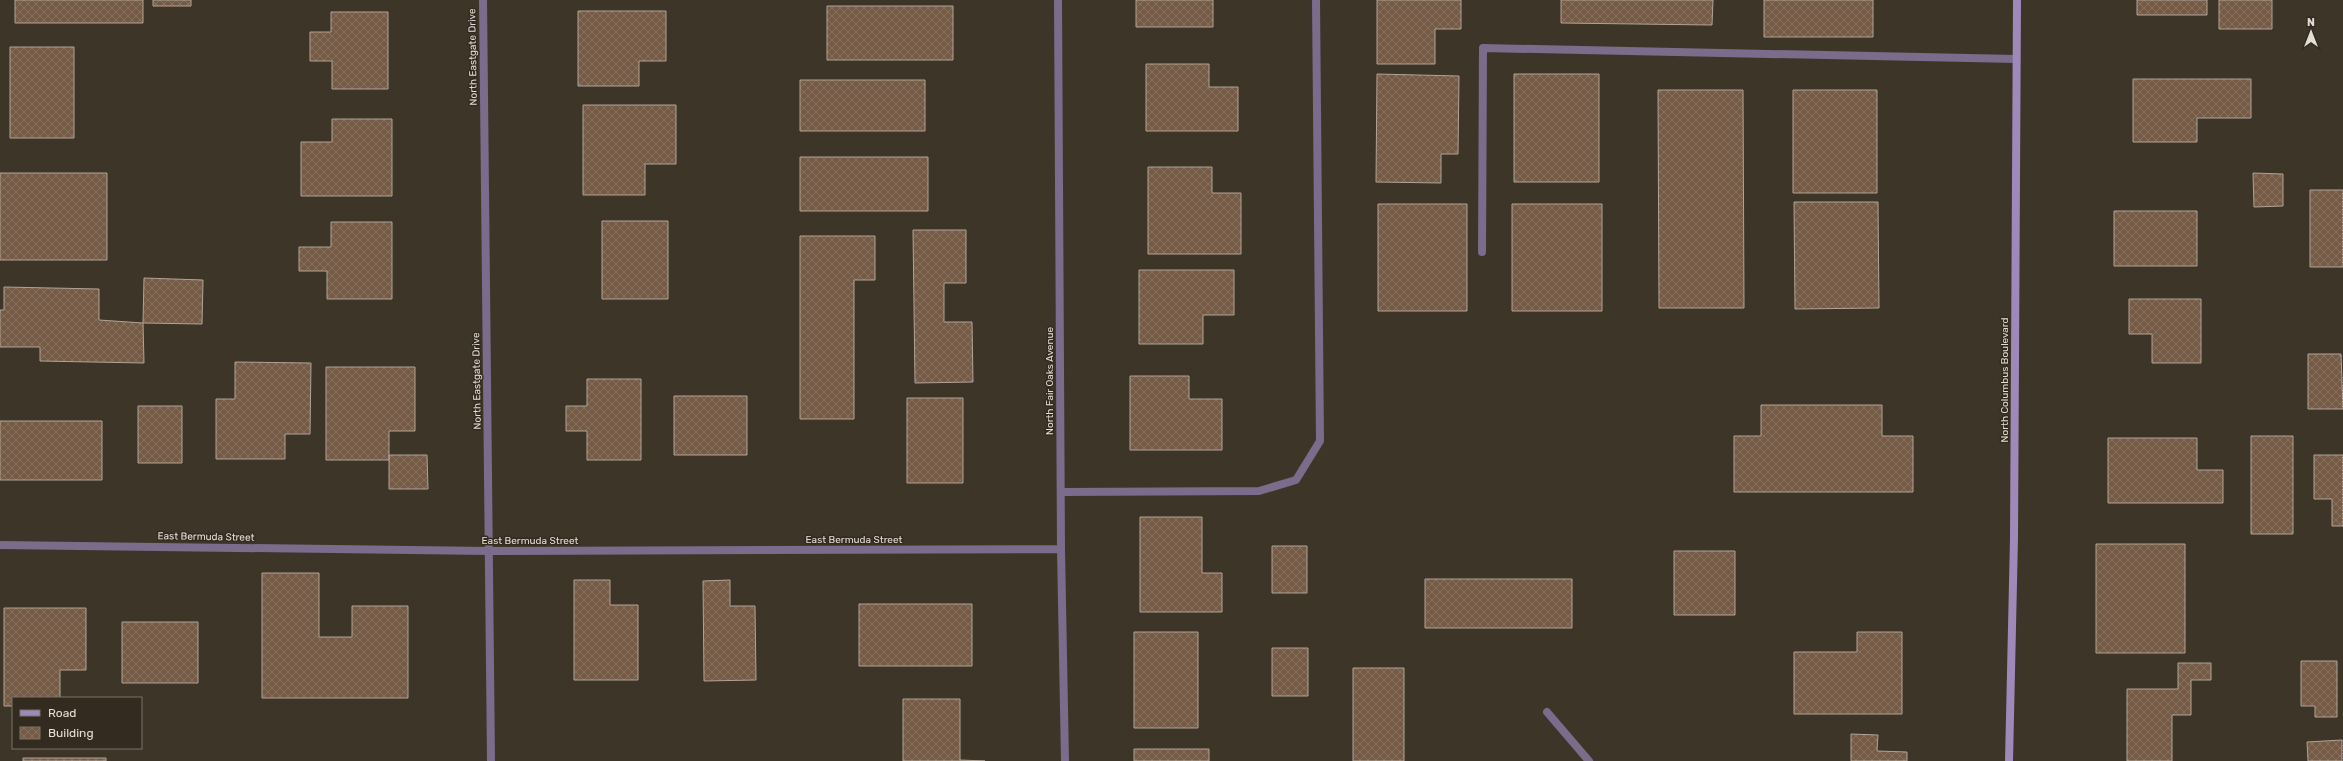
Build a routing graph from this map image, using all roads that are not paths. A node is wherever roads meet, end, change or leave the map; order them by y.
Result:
1 (483, 0) edge
2 (1058, 0) edge
3 (1316, 0) edge
4 (2017, 0) edge
5 (2016, 58) junction
6 (1482, 252) dead end
7 (1061, 492) junction
8 (0, 545) edge
9 (1061, 549) junction
10 (489, 551) junction
11 (1547, 712) dead end
12 (491, 761) edge
13 (1065, 761) edge
14 (1589, 761) edge
15 (2009, 761) edge

1 - 10 street, North Eastgate Drive
2 - 7 street, North Fair Oaks Avenue
3 - 7 street
4 - 5 street, North Columbus Boulevard
5 - 6 street
5 - 15 street, North Columbus Boulevard
7 - 9 street, North Fair Oaks Avenue
8 - 10 street, East Bermuda Street
9 - 10 street, East Bermuda Street
9 - 13 street, North Fair Oaks Avenue
10 - 12 street, North Eastgate Drive
11 - 14 street

